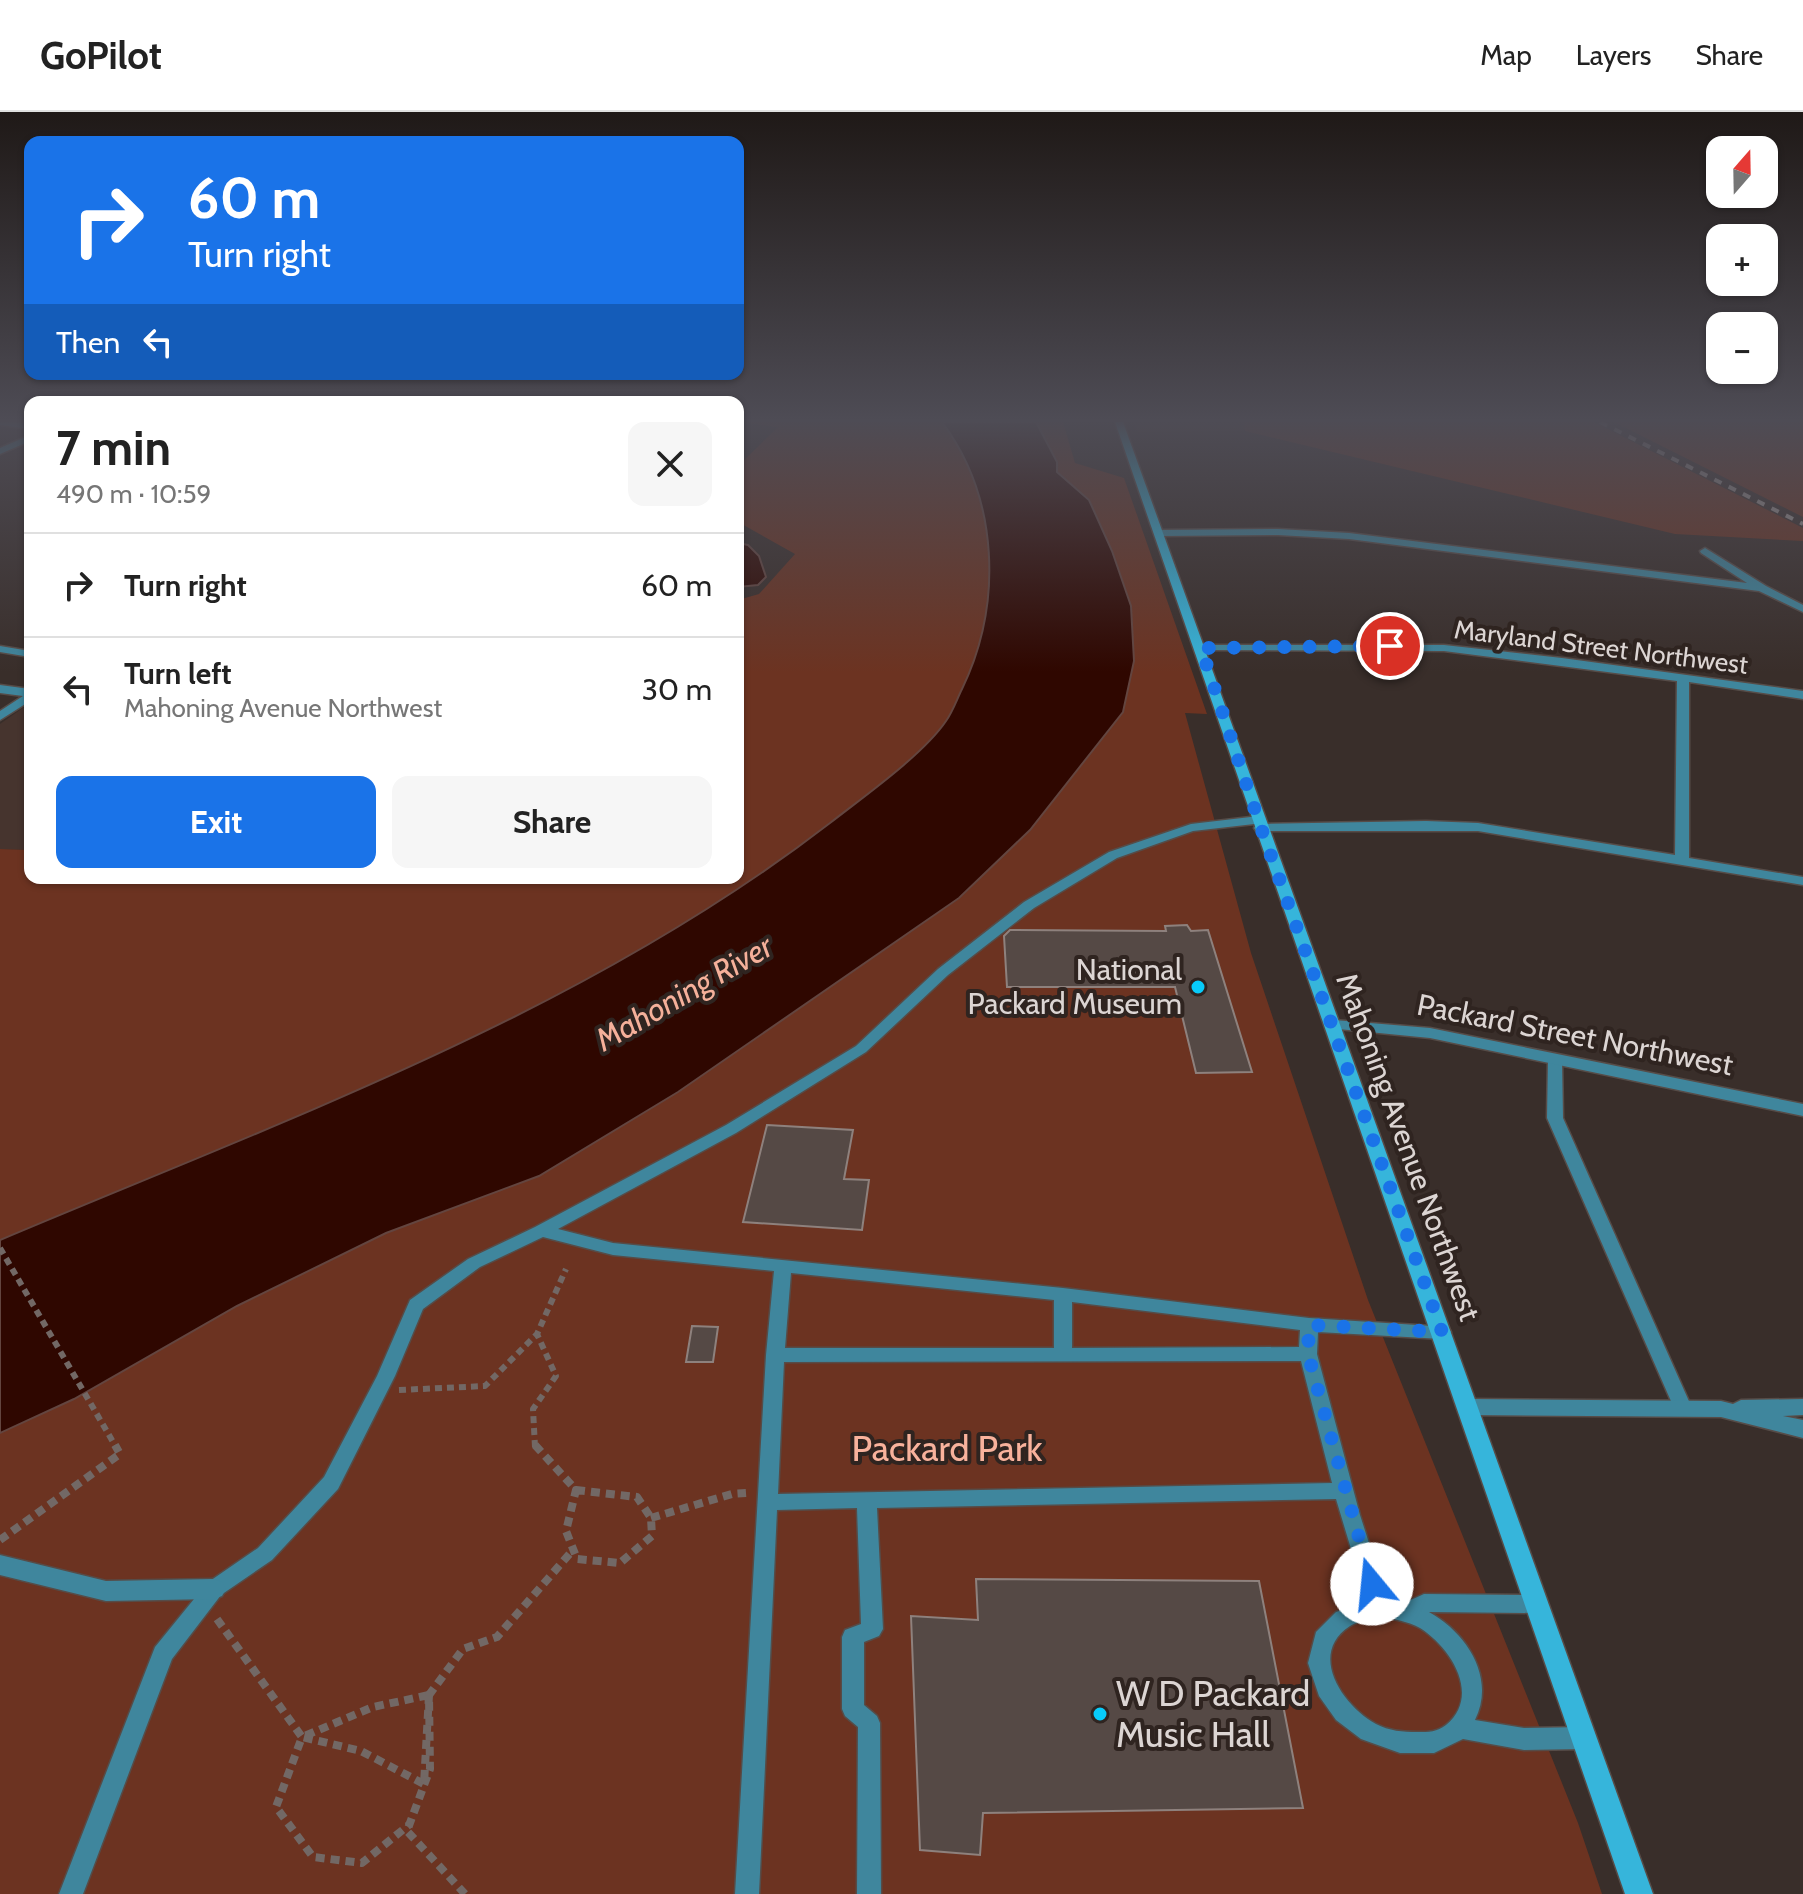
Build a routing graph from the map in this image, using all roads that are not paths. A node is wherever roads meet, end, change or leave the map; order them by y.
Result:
1 (1150, 505) edge
2 (1160, 533) junction
3 (1705, 551) dead end
4 (1762, 588) junction
5 (1803, 609) edge
6 (1201, 648) junction
7 (0, 649) edge
8 (24, 653) edge
9 (1683, 680) junction
10 (0, 689) edge
11 (24, 693) edge
12 (1803, 695) edge
13 (24, 698) edge
14 (0, 716) edge
15 (1260, 824) junction
16 (1682, 861) junction
17 (1803, 881) edge
18 (1334, 1025) junction
19 (1555, 1059) junction
20 (1803, 1110) edge
21 (541, 1231) junction
22 (783, 1267) junction
23 (1063, 1294) junction
24 (1309, 1325) junction
25 (1442, 1332) junction
26 (1063, 1354) junction
27 (1308, 1354) junction
28 (775, 1355) junction
29 (1469, 1407) junction
30 (1803, 1407) edge
31 (1683, 1408) junction
32 (1721, 1409) junction
33 (1803, 1429) edge
34 (1344, 1491) junction
35 (769, 1497) junction
36 (867, 1500) junction
37 (0, 1565) edge
38 (214, 1589) junction
39 (1538, 1604) junction
40 (1379, 1607) junction
41 (1405, 1612) junction
42 (1459, 1728) junction
43 (1585, 1738) junction
44 (71, 1894) edge
45 (747, 1894) edge
46 (869, 1894) edge
47 (1639, 1894) edge

1 - 2 main road, Mahoning Avenue Northwest
2 - 4 street
2 - 6 main road, Mahoning Avenue Northwest
3 - 4 street
4 - 5 street
6 - 9 street, Maryland Street Northwest
6 - 15 main road, Mahoning Avenue Northwest
7 - 8 lane
9 - 12 street, Maryland Street Northwest
9 - 16 street
10 - 11 street
13 - 14 street
15 - 16 street
15 - 18 main road, Mahoning Avenue Northwest
15 - 21 lane
16 - 17 street
18 - 19 street, Packard Street Northwest
18 - 25 main road, Mahoning Avenue Northwest
19 - 20 street, Packard Street Northwest
19 - 31 lane
21 - 22 lane
21 - 38 lane
22 - 23 lane
22 - 28 lane
23 - 24 lane
23 - 26 lane
24 - 25 lane
24 - 27 lane
25 - 29 main road, Mahoning Avenue Northwest
26 - 27 lane
26 - 28 lane
27 - 34 lane
28 - 35 lane
29 - 31 street
29 - 39 main road, Mahoning Avenue Northwest
30 - 32 street
31 - 32 street
32 - 33 street
34 - 36 lane
34 - 40 lane
35 - 36 lane
35 - 45 lane
36 - 46 lane
37 - 38 street
38 - 44 lane
39 - 41 lane
39 - 43 main road, Mahoning Avenue Northwest
40 - 41 lane
40 - 42 lane
41 - 42 lane
42 - 43 lane
43 - 47 main road, Mahoning Avenue Northwest

